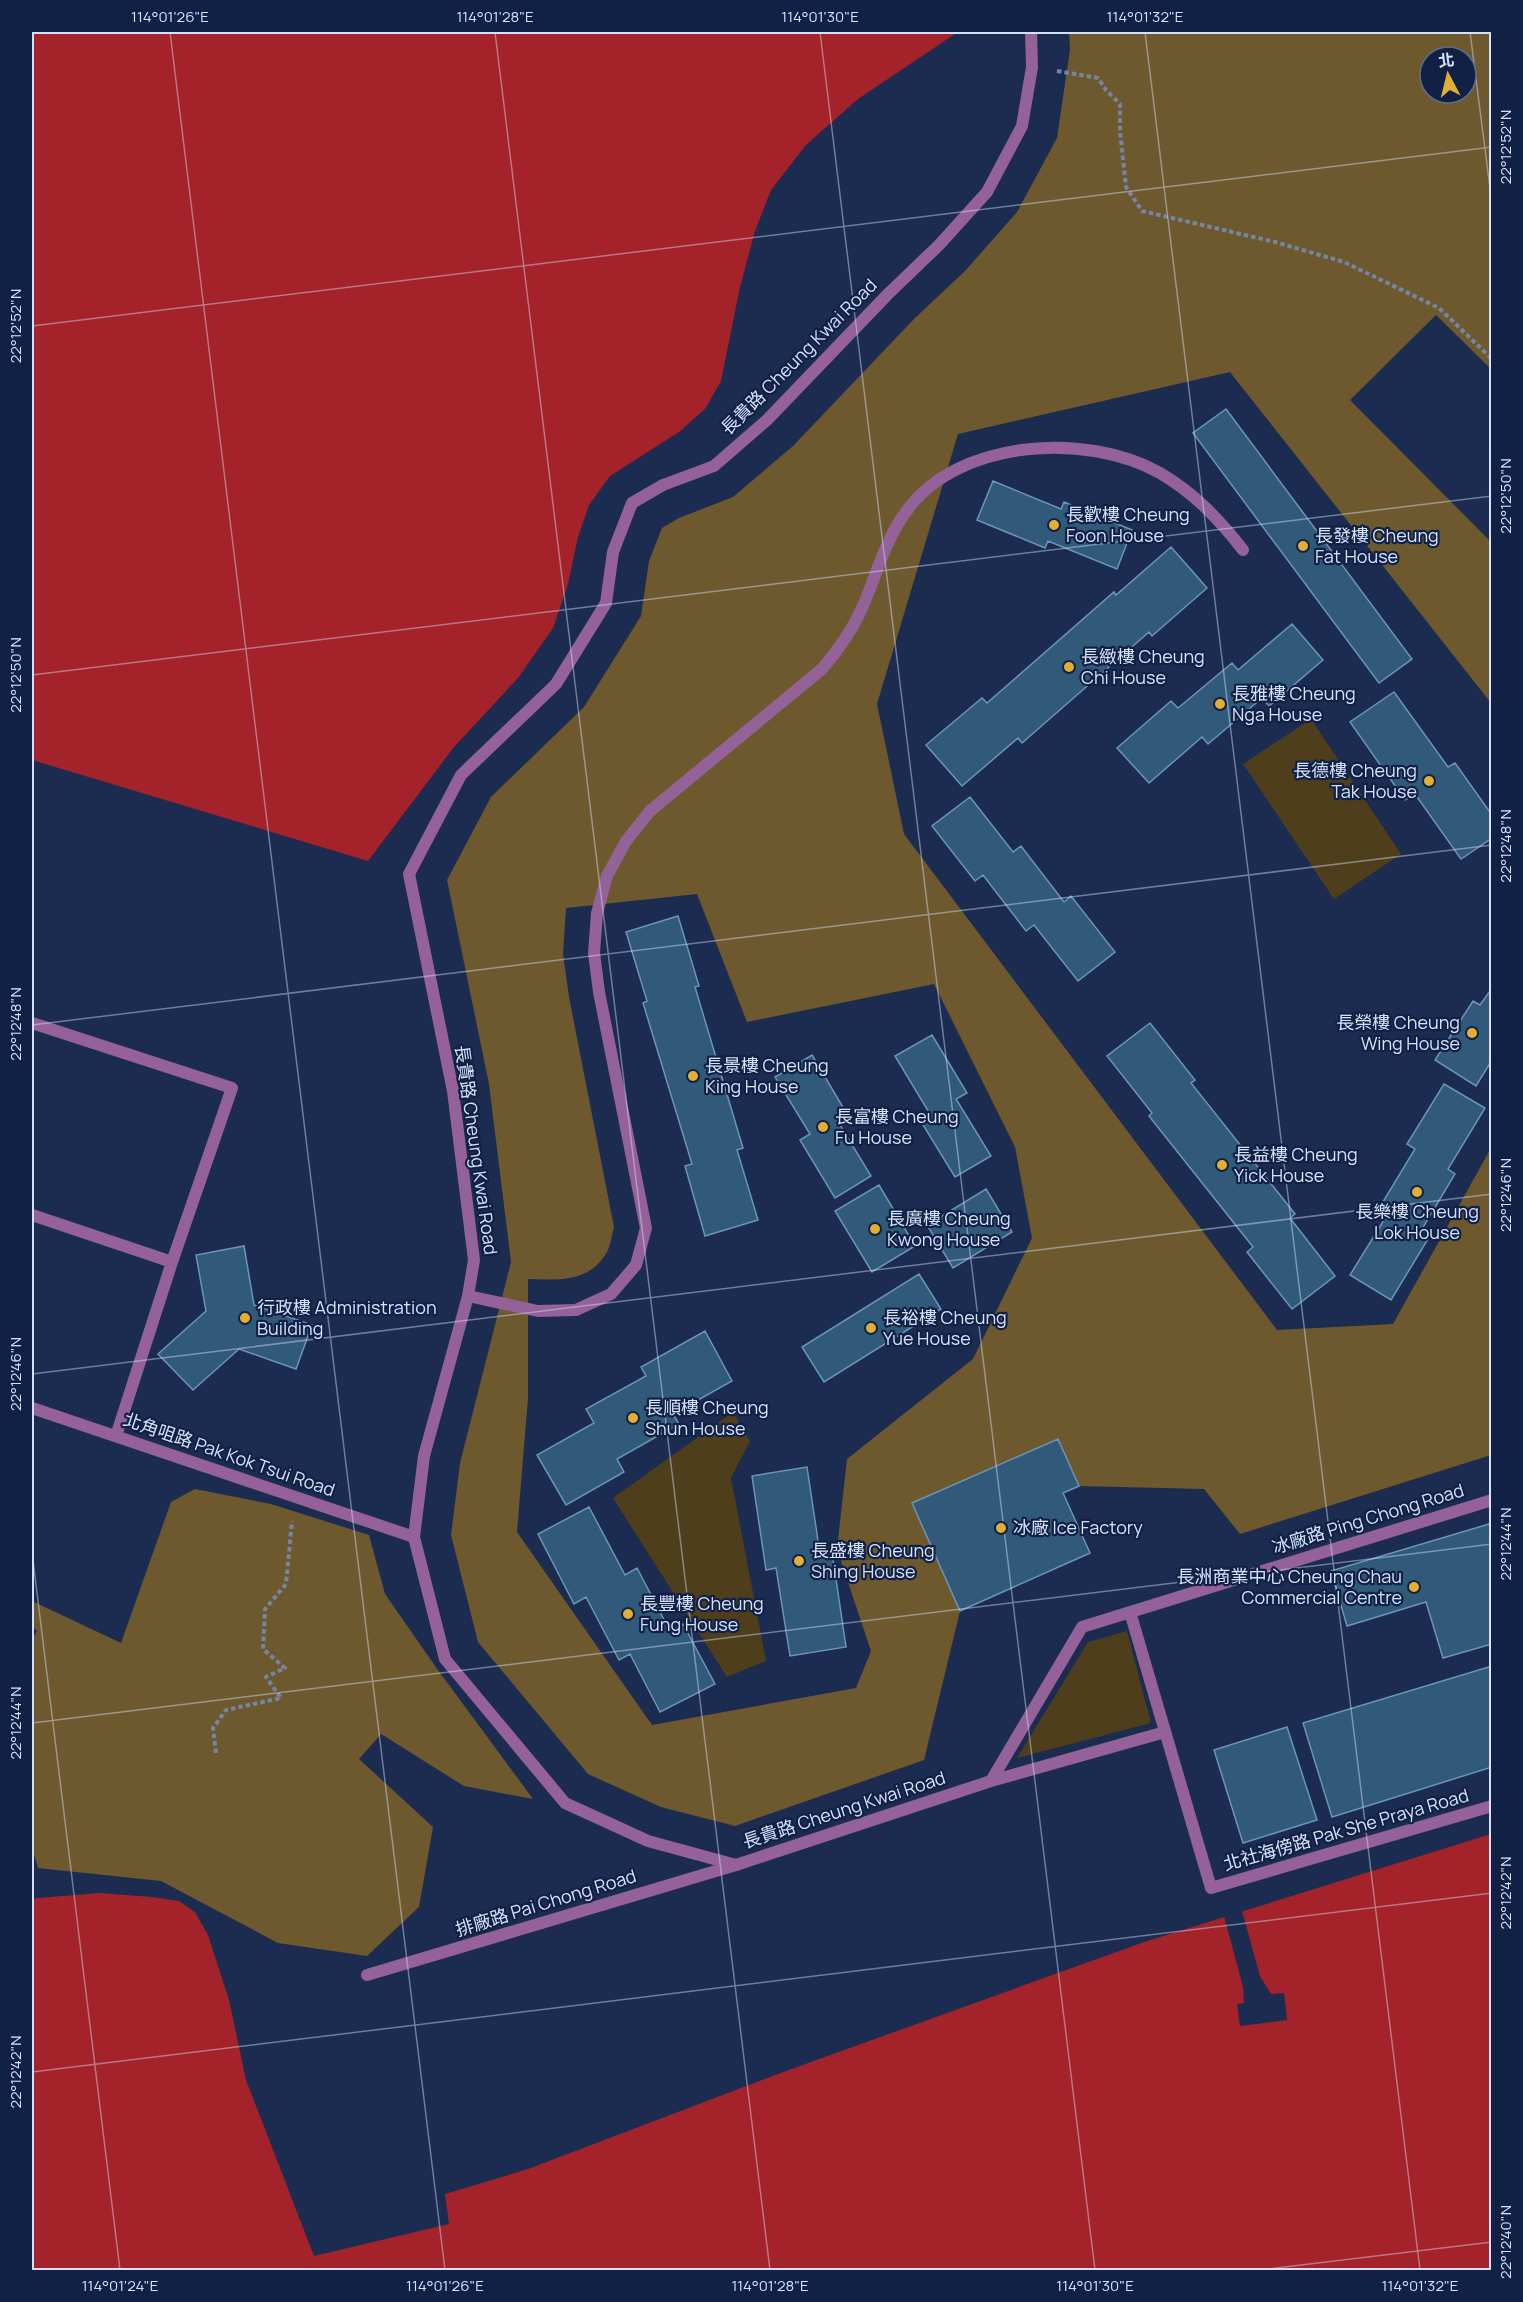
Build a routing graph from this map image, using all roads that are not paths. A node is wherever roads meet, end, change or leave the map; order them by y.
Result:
1 (1031, 32) edge
2 (1243, 550) dead end
3 (32, 1023) edge
4 (32, 1215) edge
5 (172, 1262) junction
6 (468, 1296) junction
7 (32, 1408) edge
8 (116, 1436) junction
9 (1491, 1500) edge
10 (414, 1537) junction
11 (1130, 1612) junction
12 (1165, 1732) junction
13 (991, 1780) junction
14 (1491, 1806) edge
15 (736, 1865) junction
16 (367, 1975) dead end

1 - 6 street, 長貴路 Cheung Kwai Road
2 - 6 street
3 - 5 street
4 - 5 street
5 - 8 street
6 - 10 street, 長貴路 Cheung Kwai Road
7 - 8 street, 北角咀路 Pak Kok Tsui Road
8 - 10 street, 北角咀路 Pak Kok Tsui Road
9 - 11 street, 冰廠路 Ping Chong Road
10 - 15 street, 長貴路 Cheung Kwai Road
11 - 12 street
11 - 13 street, 冰廠路 Ping Chong Road
12 - 13 street, 長貴路 Cheung Kwai Road
12 - 14 street, 北社海傍路 Pak She Praya Road
13 - 15 street, 長貴路 Cheung Kwai Road
15 - 16 street, 排廠路 Pai Chong Road

